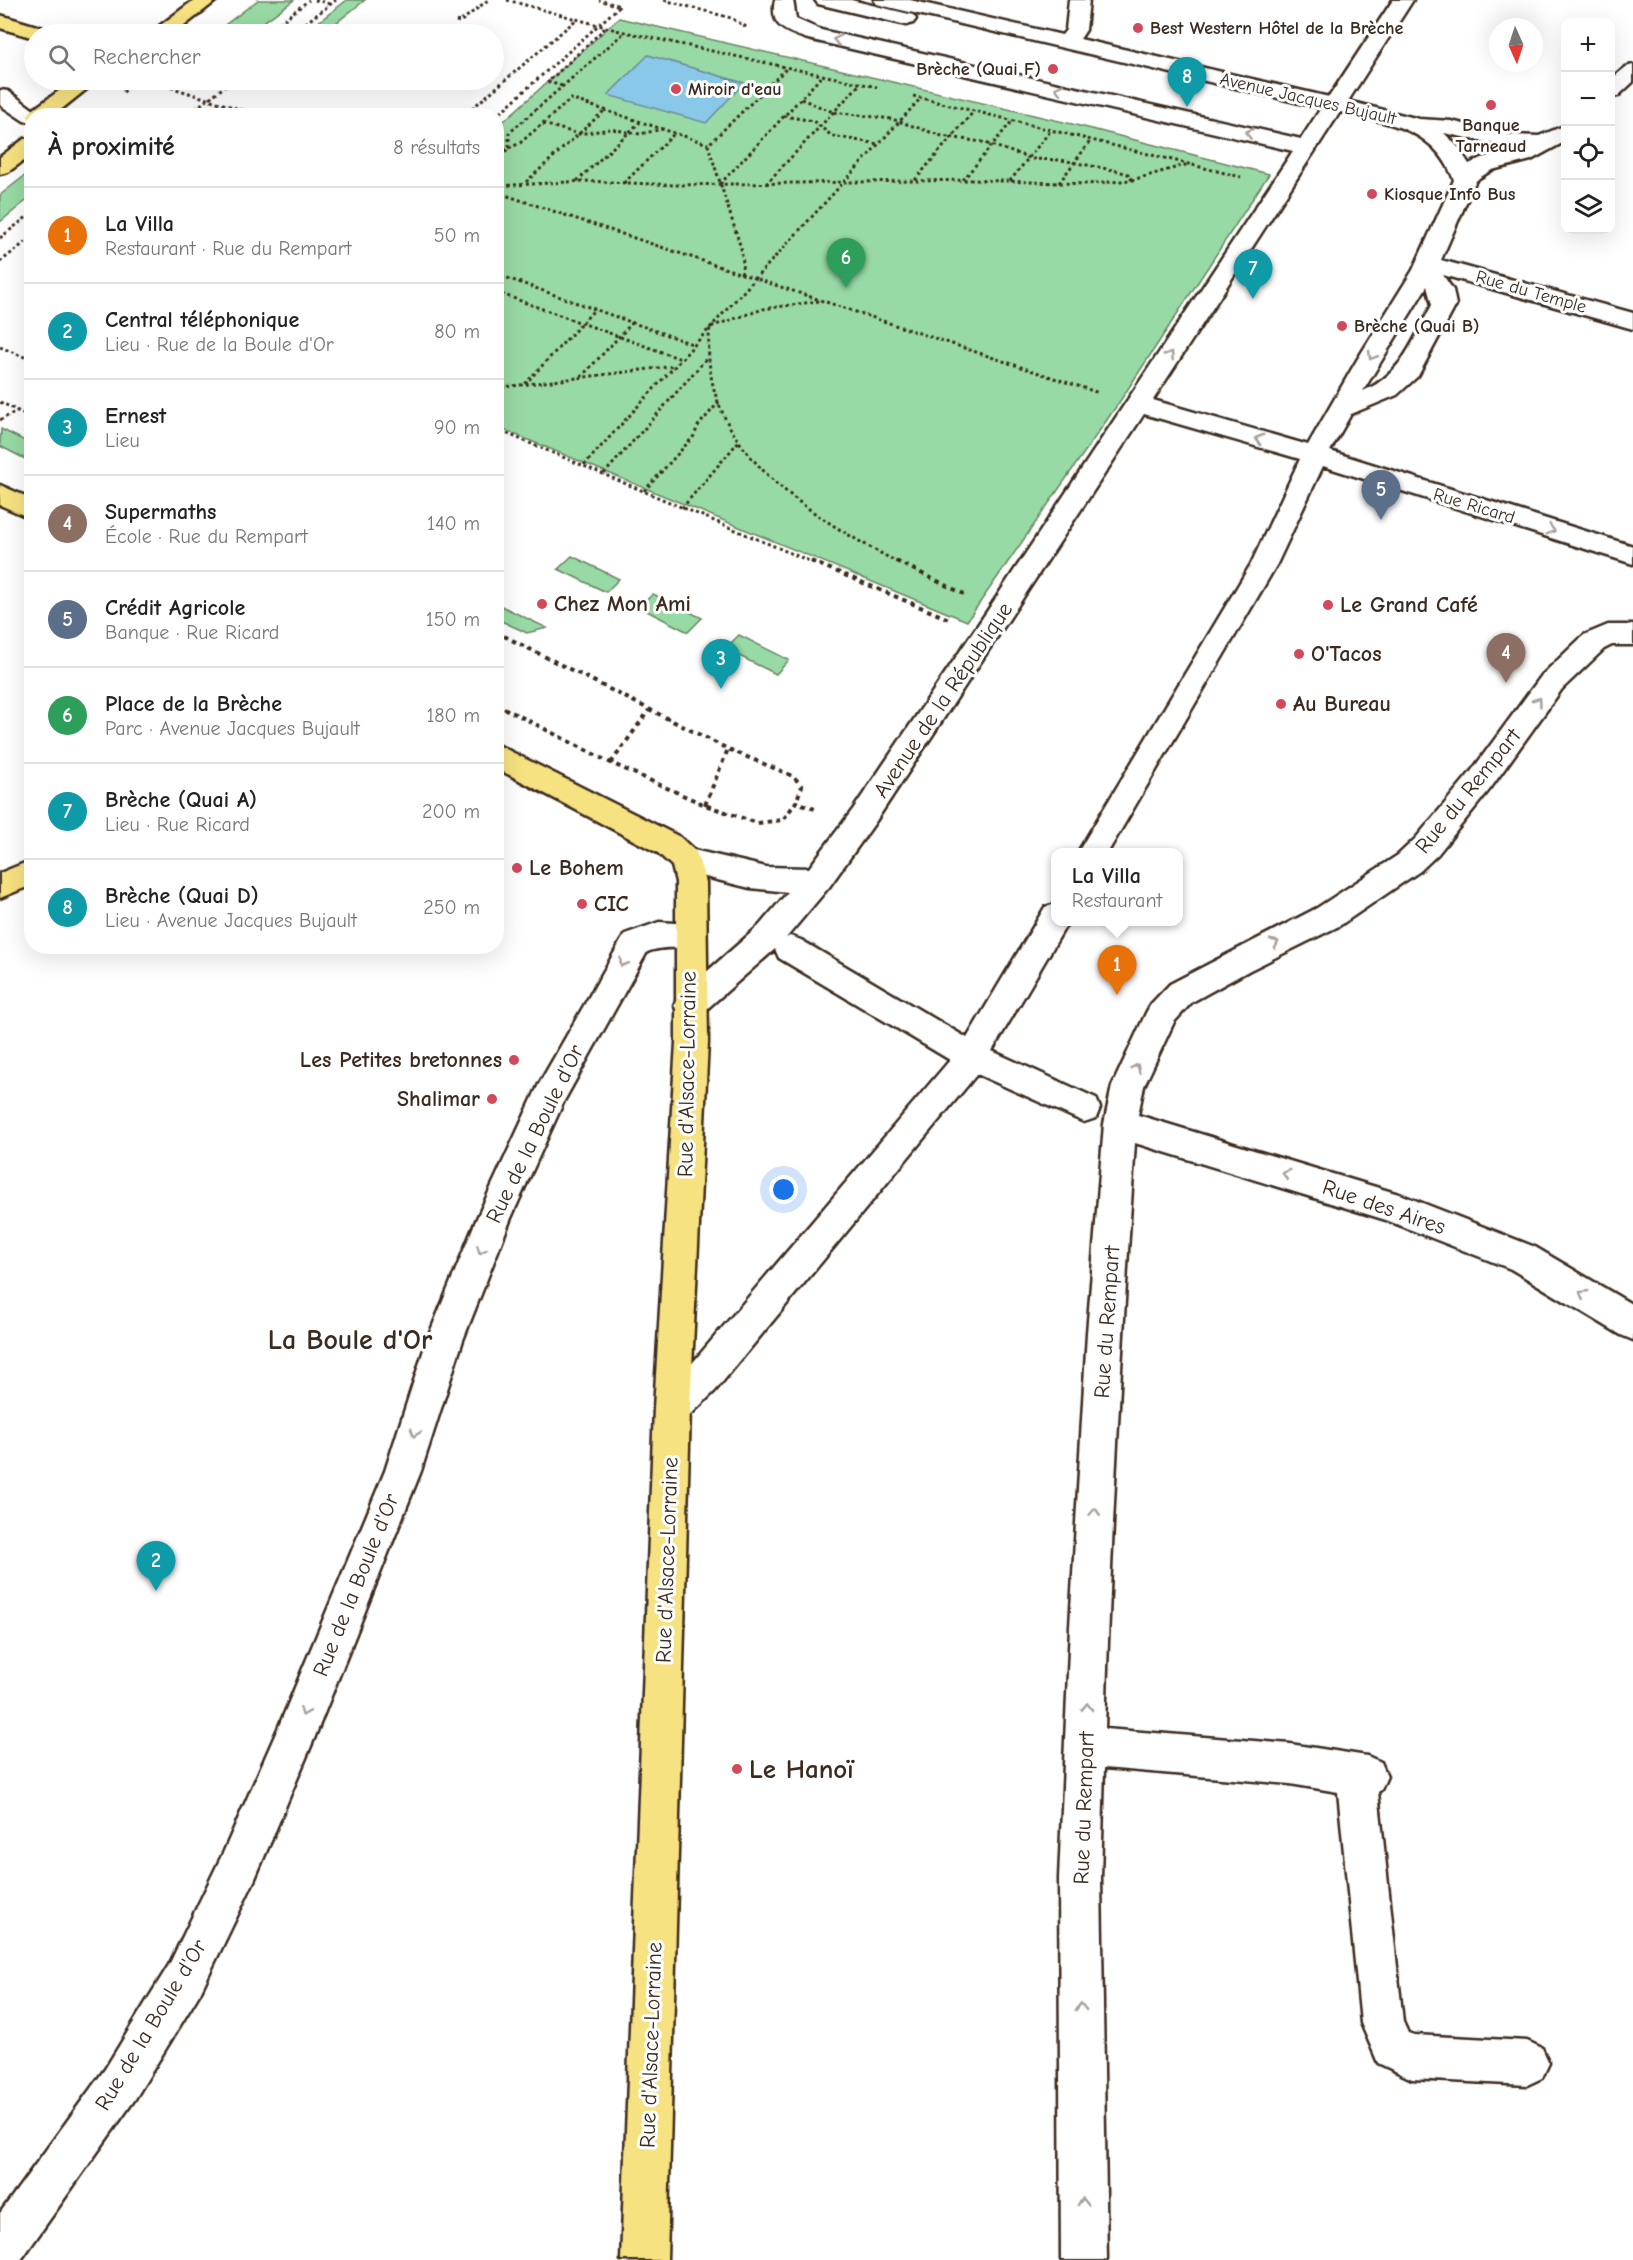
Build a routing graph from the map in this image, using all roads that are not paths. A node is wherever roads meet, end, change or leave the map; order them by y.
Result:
1 (207, 0) edge
2 (825, 0) edge
3 (884, 0) edge
4 (1079, 0) edge
5 (1403, 0) edge
6 (785, 1) edge
7 (0, 21) edge
8 (175, 24) edge
9 (24, 28) edge
10 (1067, 43) junction
11 (1633, 71) edge
12 (1615, 87) edge
13 (82, 90) edge
14 (90, 90) edge
15 (0, 96) edge
16 (1333, 104) junction
17 (52, 108) edge
18 (75, 108) edge
19 (24, 111) edge
20 (1416, 125) junction
21 (24, 127) edge
22 (1561, 134) edge
23 (1545, 142) junction
24 (0, 144) edge
25 (1306, 147) junction
26 (24, 150) edge
27 (0, 167) edge
28 (1465, 180) junction
29 (1427, 267) junction
30 (1483, 278) junction
31 (1435, 302) dead end
32 (1633, 321) edge
33 (1137, 404) junction
34 (1342, 408) junction
35 (1315, 455) junction
36 (0, 494) edge
37 (24, 506) edge
38 (1633, 555) edge
39 (1633, 635) edge
40 (504, 759) edge
41 (1095, 848) edge
42 (685, 860) junction
43 (24, 876) edge
44 (818, 879) junction
45 (0, 886) edge
46 (1051, 924) edge
47 (690, 936) junction
48 (790, 949) dead end
49 (690, 1005) junction
50 (972, 1057) junction
51 (1084, 1108) dead end
52 (1120, 1124) junction
53 (1633, 1324) edge
54 (672, 1408) junction
55 (1086, 1747) junction
56 (1527, 2063) dead end
57 (0, 2251) edge
58 (644, 2260) edge
59 (1084, 2260) edge

1 - 8 main road
2 - 16 street
3 - 10 street, Avenue Jacques Bujault
4 - 10 street
5 - 16 street, Avenue de la République
25 -> 6 street
7 - 9 main road
10 - 16 street, Avenue Jacques Bujault
11 - 12 street
13 - 17 main road
14 - 18 main road
15 - 19 street
16 - 20 street, Avenue Jacques Bujault
16 - 25 street, Avenue de la République
20 - 23 street
20 - 28 street
21 - 24 main road
22 - 23 street
23 - 28 street
33 -> 25 street, Avenue de la République
26 - 27 main road
28 - 29 street
29 - 30 street, Rue du Temple
29 -> 34 street
29 - 34 street
30 - 31 street
30 - 32 street, Rue du Temple
35 -> 33 street
33 - 44 street, Avenue de la République
34 - 35 street
35 -> 38 street, Rue Ricard
35 - 41 street
36 - 37 main road
52 -> 39 street, Rue du Rempart
40 - 42 main road
42 - 44 street
42 - 47 main road, Rue d'Alsace-Lorraine
43 - 45 main road
44 - 49 street, Avenue de la République
46 - 50 street
47 - 49 main road, Rue d'Alsace-Lorraine
47 -> 57 street, Rue de la Boule d'Or
48 - 50 street
49 - 54 main road, Rue d'Alsace-Lorraine
50 - 51 street
50 - 54 street
53 -> 52 street, Rue des Aires
55 -> 52 street, Rue du Rempart
54 - 58 main road, Rue d'Alsace-Lorraine
55 - 56 street
59 -> 55 street, Rue du Rempart

